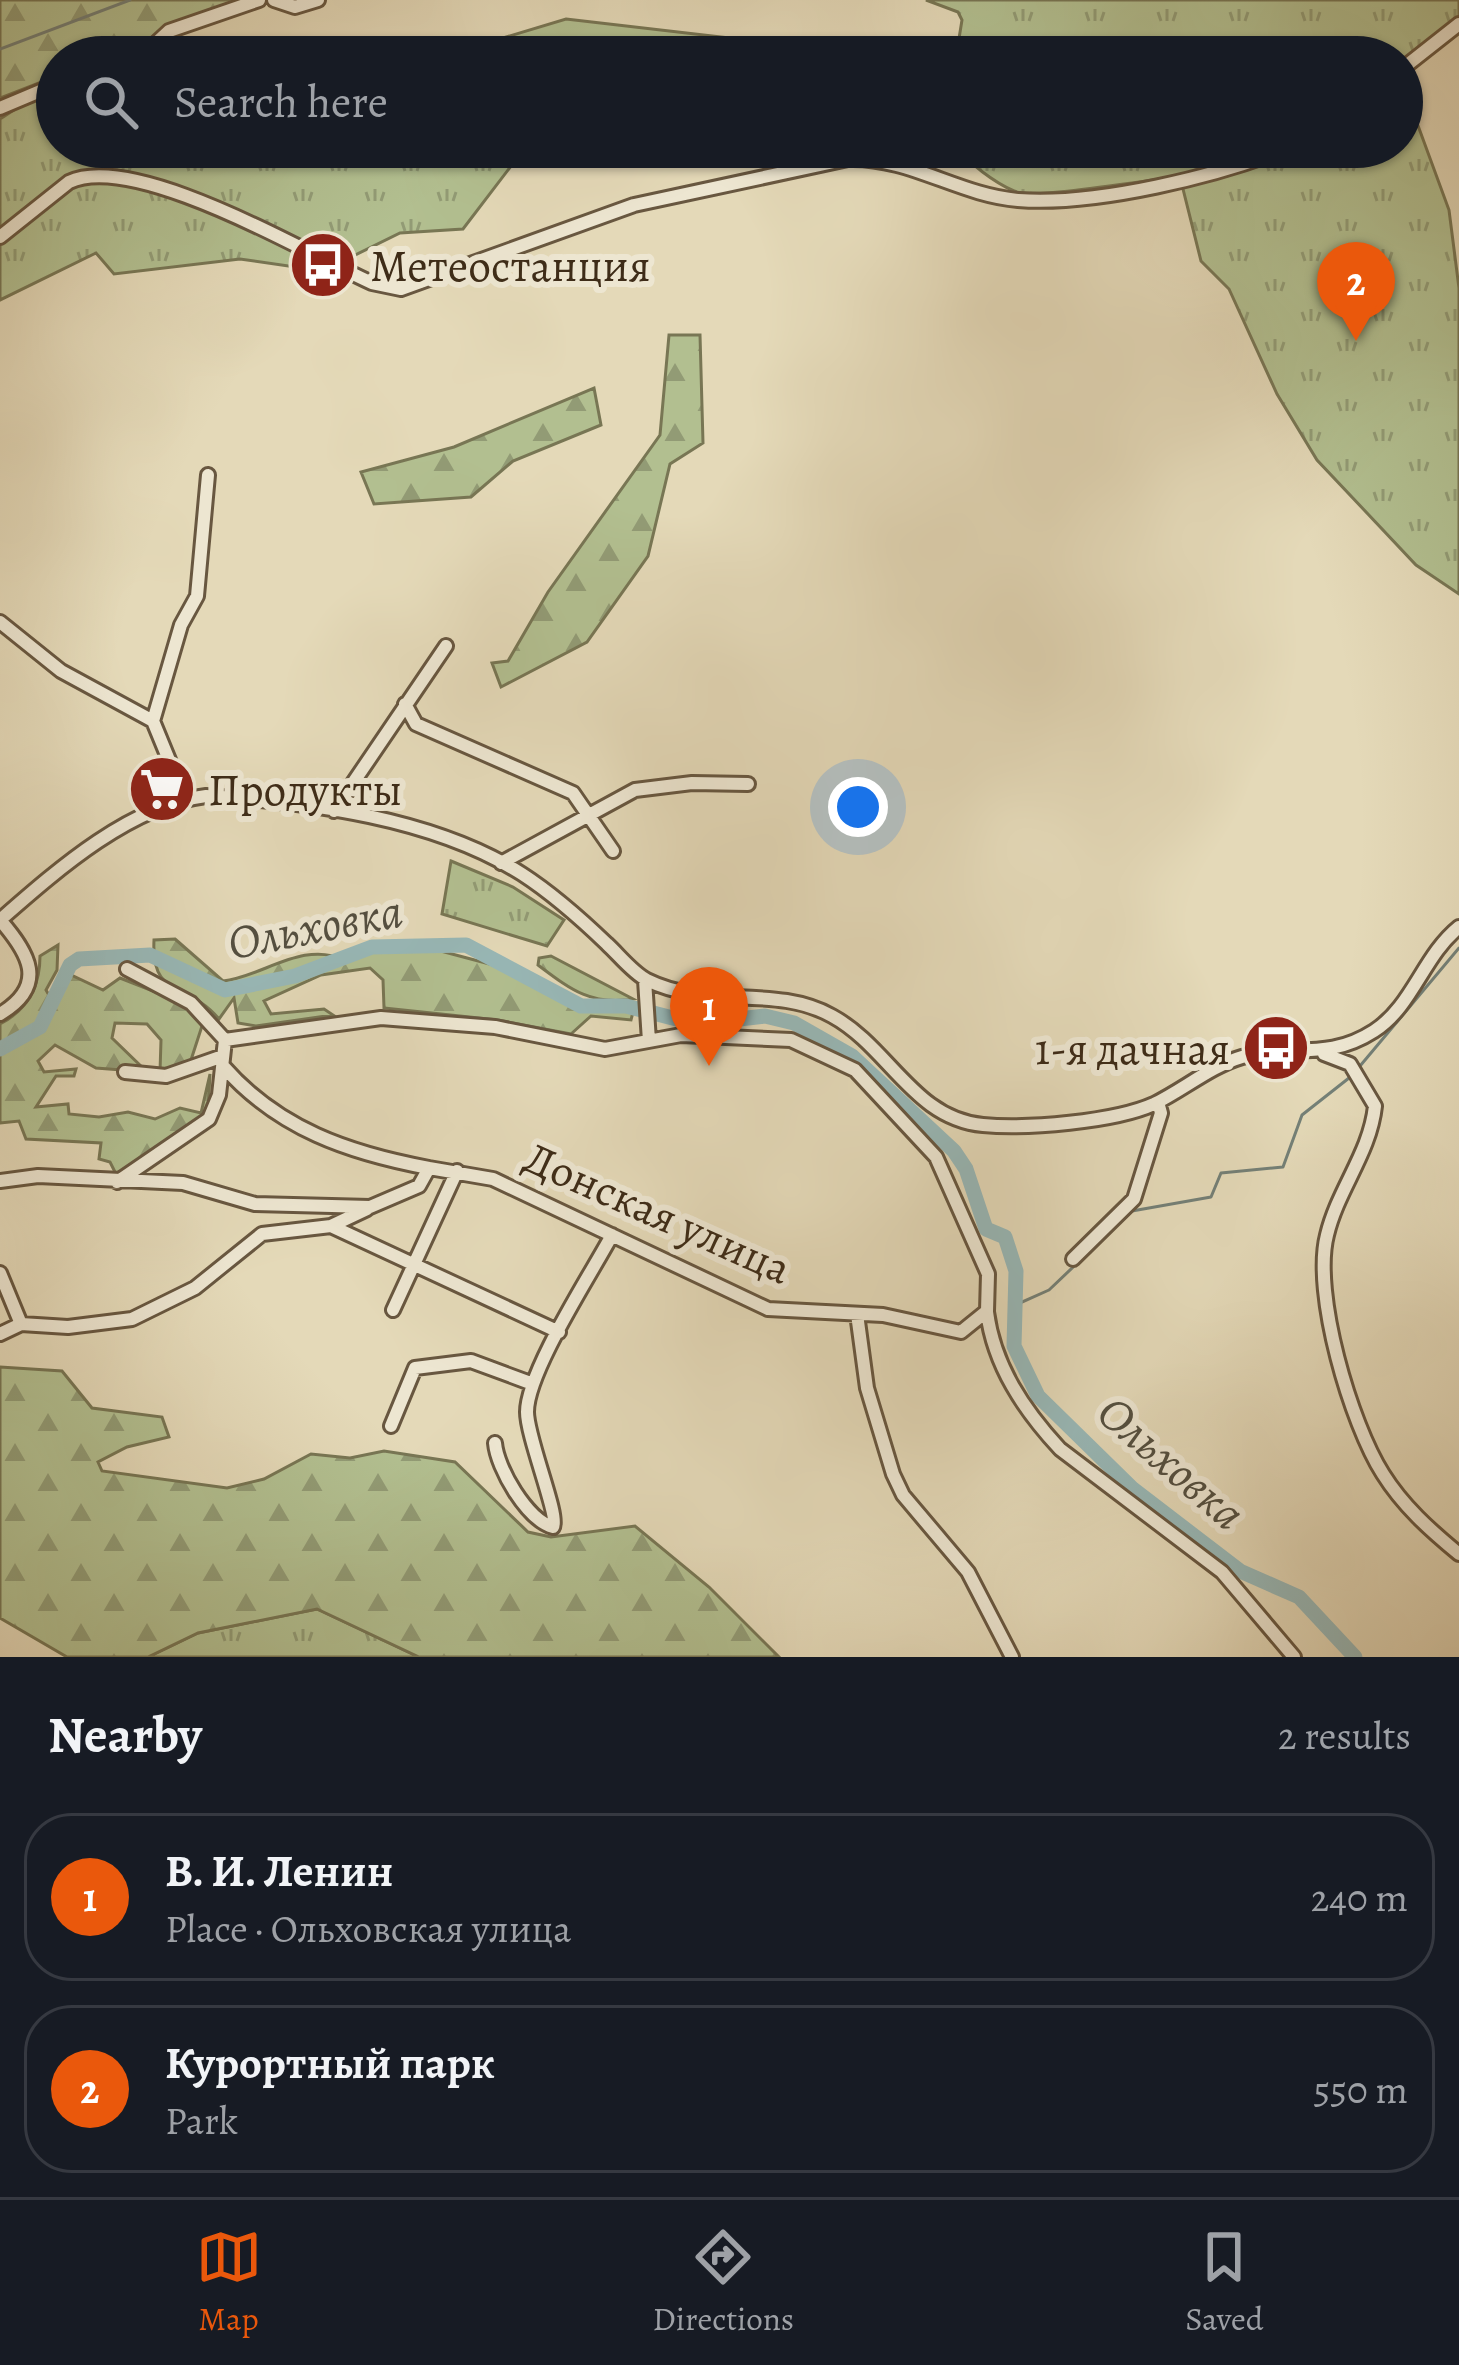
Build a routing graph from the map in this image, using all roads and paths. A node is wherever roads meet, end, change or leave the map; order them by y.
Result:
1 (259, 0) edge
2 (274, 0) edge
3 (318, 0) edge
4 (1459, 24) edge
5 (163, 36) edge
6 (1423, 52) edge
7 (36, 93) edge
8 (0, 108) edge
9 (806, 168) edge
10 (910, 168) edge
11 (1228, 168) edge
12 (0, 237) edge
13 (208, 475) dead end
14 (0, 622) edge
15 (446, 646) dead end
16 (405, 704) junction
17 (153, 721) junction
18 (748, 784) dead end
19 (185, 799) junction
20 (334, 811) junction
21 (590, 812) junction
22 (613, 850) dead end
23 (501, 862) junction
24 (0, 920) edge
25 (1459, 927) edge
26 (127, 969) dead end
27 (645, 980) junction
28 (0, 1014) edge
29 (225, 1040) junction
30 (649, 1041) junction
31 (1323, 1053) junction
32 (223, 1061) junction
33 (125, 1072) dead end
34 (1158, 1102) junction
35 (429, 1168) junction
36 (458, 1171) junction
37 (0, 1181) edge
38 (116, 1182) junction
39 (370, 1208) junction
40 (331, 1226) junction
41 (612, 1234) junction
42 (1073, 1259) dead end
43 (413, 1268) junction
44 (0, 1274) edge
45 (393, 1310) dead end
46 (987, 1311) junction
47 (857, 1314) junction
48 (21, 1324) junction
49 (560, 1332) junction
50 (0, 1334) edge
51 (533, 1384) junction
52 (391, 1426) dead end
53 (495, 1443) dead end
54 (1459, 1554) edge
55 (1012, 1657) edge
56 (1294, 1657) edge

1 - 5 street
2 - 3 street
4 - 6 street
7 - 8 street
9 - 12 street
10 - 11 street
13 - 17 street
14 - 17 street
15 - 16 street
16 - 20 street
16 - 21 street
17 - 19 street
18 - 21 street
19 - 20 street
19 - 24 street
20 - 23 street
21 - 22 street
21 - 23 street
23 - 27 street
24 - 28 street
25 - 31 street
26 - 29 street
27 - 30 street
27 - 34 street
29 - 30 street
29 - 32 street
30 - 46 street
31 - 34 street
31 - 54 street
32 - 33 street
32 - 35 street, Донская улица
32 - 38 street
34 - 42 street
35 - 36 street, Донская улица
35 - 39 street
36 - 41 street, Донская улица
36 - 43 street
37 - 38 street
38 - 39 street
39 - 40 street
40 - 43 street
40 - 48 street
41 - 47 street, Донская улица
41 - 49 street
43 - 45 street
43 - 49 street
44 - 48 street
46 - 47 street, Донская улица
46 - 56 street
47 - 55 street
48 - 50 street
49 - 51 street
51 - 52 street
51 - 53 street

